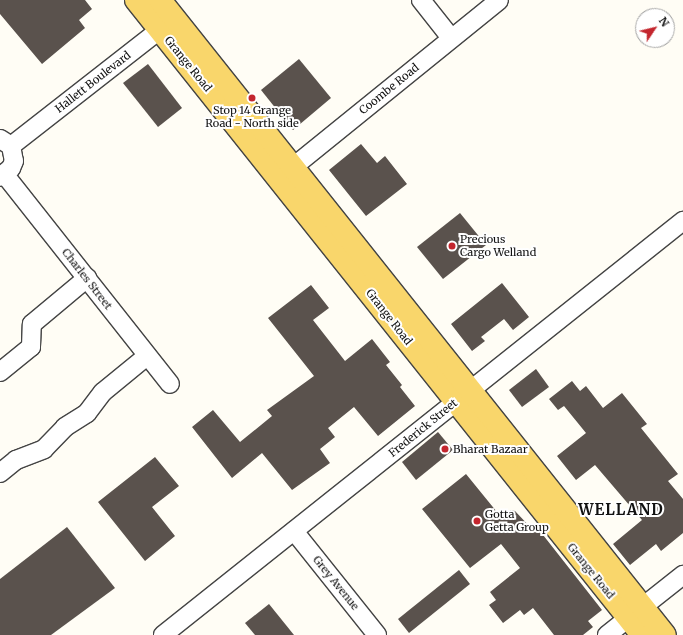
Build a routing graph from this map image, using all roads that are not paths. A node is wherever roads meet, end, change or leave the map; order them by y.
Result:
1 (136, 0) edge
2 (160, 0) edge
3 (421, 0) edge
4 (499, 0) edge
5 (167, 24) junction
6 (451, 38) junction
7 (5, 143) edge
8 (286, 172) junction
9 (2, 176) edge
10 (683, 221) edge
11 (87, 278) junction
12 (147, 356) junction
13 (0, 372) edge
14 (170, 384) dead end
15 (464, 396) junction
16 (0, 473) edge
17 (294, 531) junction
18 (683, 575) edge
19 (636, 612) junction
20 (163, 635) edge
21 (377, 635) edge
22 (607, 635) edge
23 (642, 635) edge
24 (665, 635) edge

1 - 5 main road, Grange Road
2 - 5 main road, Grange Road
3 - 6 street
4 - 6 street, Coombe Road
5 - 7 street, Hallett Boulevard
5 - 8 main road, Grange Road
6 - 8 street, Coombe Road
7 - 9 street
8 - 15 main road, Grange Road
9 - 11 street, Charles Street
10 - 15 street, Frederick Street
11 - 12 street, Charles Street
11 - 13 street
12 - 14 street, Charles Street
12 - 16 street
15 - 17 street, Frederick Street
15 - 19 main road, Grange Road
17 - 20 street, Frederick Street
17 - 21 street, Grey Avenue
18 - 19 street
19 - 22 street
19 - 23 main road, Grange Road
19 - 24 main road, Grange Road

